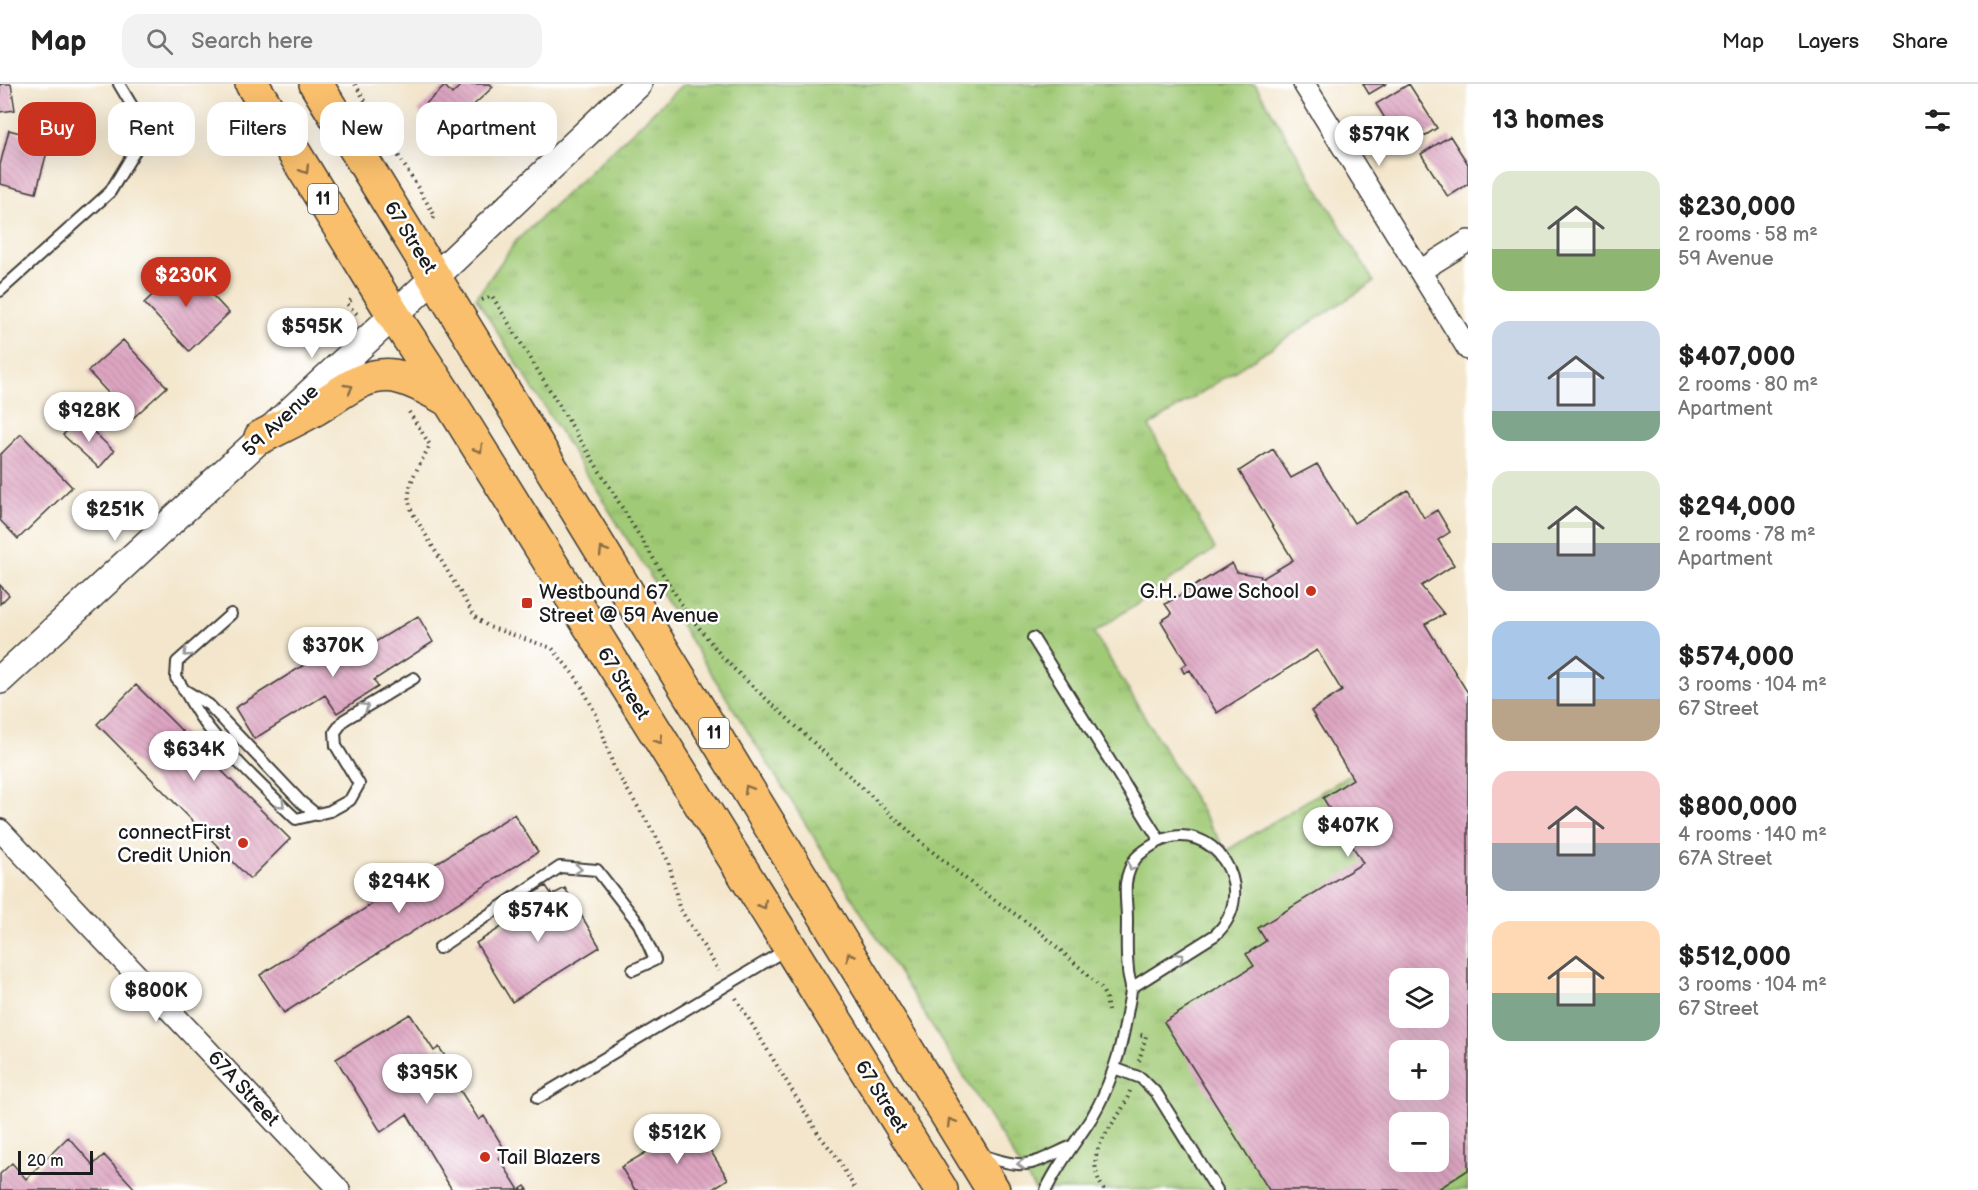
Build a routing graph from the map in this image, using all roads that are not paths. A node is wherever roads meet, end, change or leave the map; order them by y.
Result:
1 (119, 84) edge
2 (252, 84) edge
3 (316, 84) edge
4 (638, 84) edge
5 (1304, 84) edge
6 (1468, 241) edge
7 (1420, 271) junction
8 (435, 277) junction
9 (0, 291) edge
10 (393, 314) junction
11 (1468, 349) edge
12 (449, 399) junction
13 (261, 437) junction
14 (231, 614) dead end
15 (1033, 638) dead end
16 (414, 678) dead end
17 (0, 680) edge
18 (186, 691) junction
19 (317, 815) junction
20 (0, 830) edge
21 (1160, 841) junction
22 (439, 948) dead end
23 (789, 948) junction
24 (633, 970) dead end
25 (1131, 988) junction
26 (1114, 1068) junction
27 (538, 1098) dead end
28 (1072, 1146) junction
29 (968, 1150) junction
30 (339, 1190) edge
31 (941, 1190) edge
32 (993, 1190) edge
33 (1046, 1190) edge
34 (1217, 1190) edge

1 - 9 lane
2 -> 10 main road, 67 Street / 11
3 - 8 main road, 67 Street / 11
4 - 8 street, 59 Avenue
5 - 7 street
6 - 7 street
7 - 11 street
8 - 10 street, 59 Avenue
29 -> 8 main road, 67 Street / 11
10 - 12 main road, 67 Street / 11
10 - 13 street, 59 Avenue
13 -> 12 main road
12 -> 23 main road, 67 Street / 11
13 - 17 street, 59 Avenue
14 -> 18 lane
15 - 21 lane
19 -> 16 lane
18 - 19 lane
18 -> 19 lane
20 - 30 street, 67A Street
21 -> 25 lane
25 -> 21 lane
22 -> 24 lane
23 - 27 lane
23 - 31 main road, 67 Street / 11
25 - 26 lane
26 - 28 lane
26 - 34 lane
28 -> 29 lane
28 - 33 lane
29 - 32 main road, 67 Street / 11

